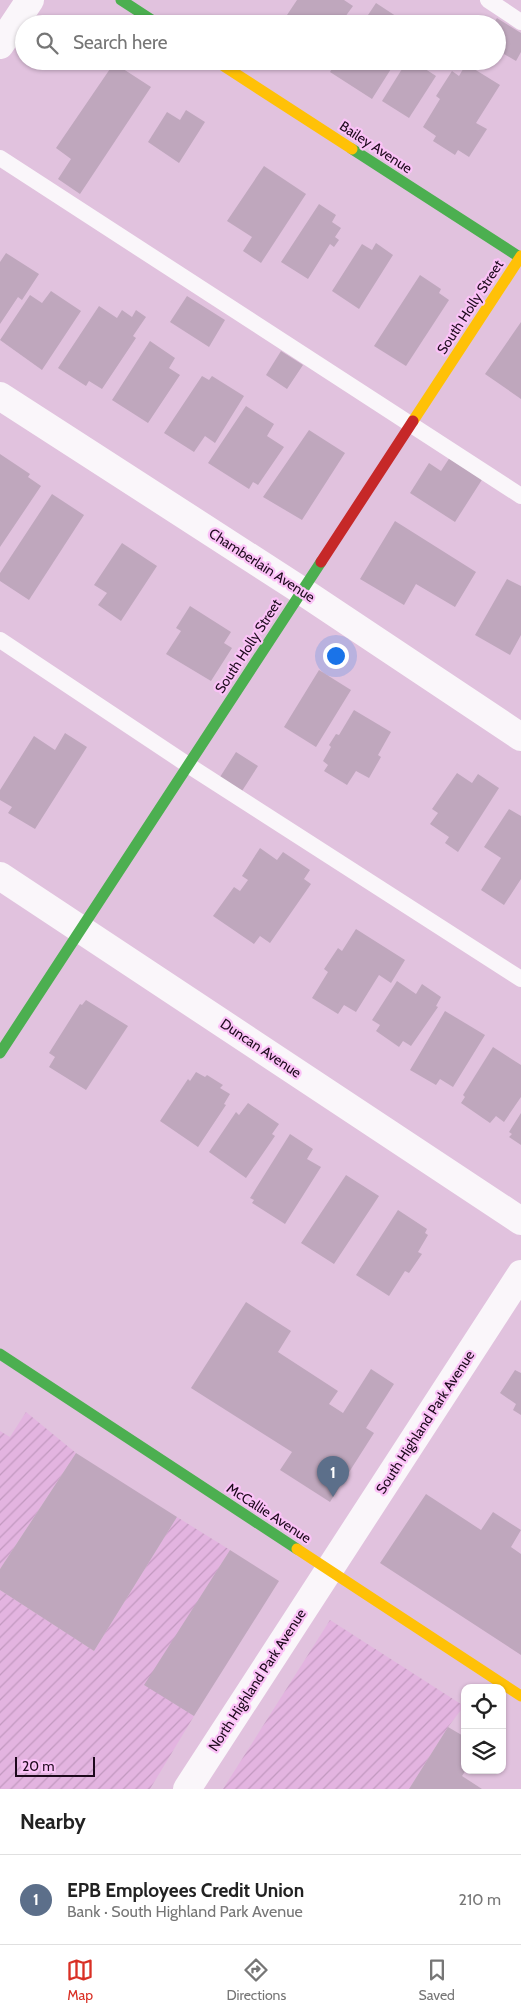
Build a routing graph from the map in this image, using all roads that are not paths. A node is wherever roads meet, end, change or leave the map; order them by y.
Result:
1 (30, 0) edge
2 (121, 0) edge
3 (488, 0) edge
4 (20, 15) edge
5 (144, 15) edge
6 (15, 22) edge
7 (521, 22) edge
8 (0, 45) edge
9 (230, 70) edge
10 (0, 158) edge
11 (521, 257) edge
12 (0, 396) edge
13 (412, 425) junction
14 (521, 496) edge
15 (302, 591) junction
16 (0, 640) edge
17 (521, 737) edge
18 (188, 765) junction
19 (0, 876) edge
20 (81, 928) junction
21 (521, 979) edge
22 (0, 1053) edge
23 (521, 1221) edge
24 (521, 1274) edge
25 (0, 1354) edge
26 (328, 1570) junction
27 (521, 1696) edge
28 (186, 1789) edge

1 - 4 street
2 - 5 main road
3 - 7 lane
6 - 8 street
9 - 11 main road, Bailey Avenue
10 - 13 lane
11 - 13 main road, South Holly Street
12 - 15 street, Chamberlain Avenue
13 - 14 lane
13 - 15 main road, South Holly Street
15 - 17 street, Chamberlain Avenue
15 - 18 main road, South Holly Street
16 - 18 lane
18 - 20 main road, South Holly Street
18 - 21 lane
19 - 20 street, Duncan Avenue
20 - 22 main road, South Holly Street
20 - 23 street, Duncan Avenue
24 - 26 street, South Highland Park Avenue
25 - 26 main road, McCallie Avenue
26 - 27 main road, McCallie Avenue
26 - 28 street, North Highland Park Avenue

